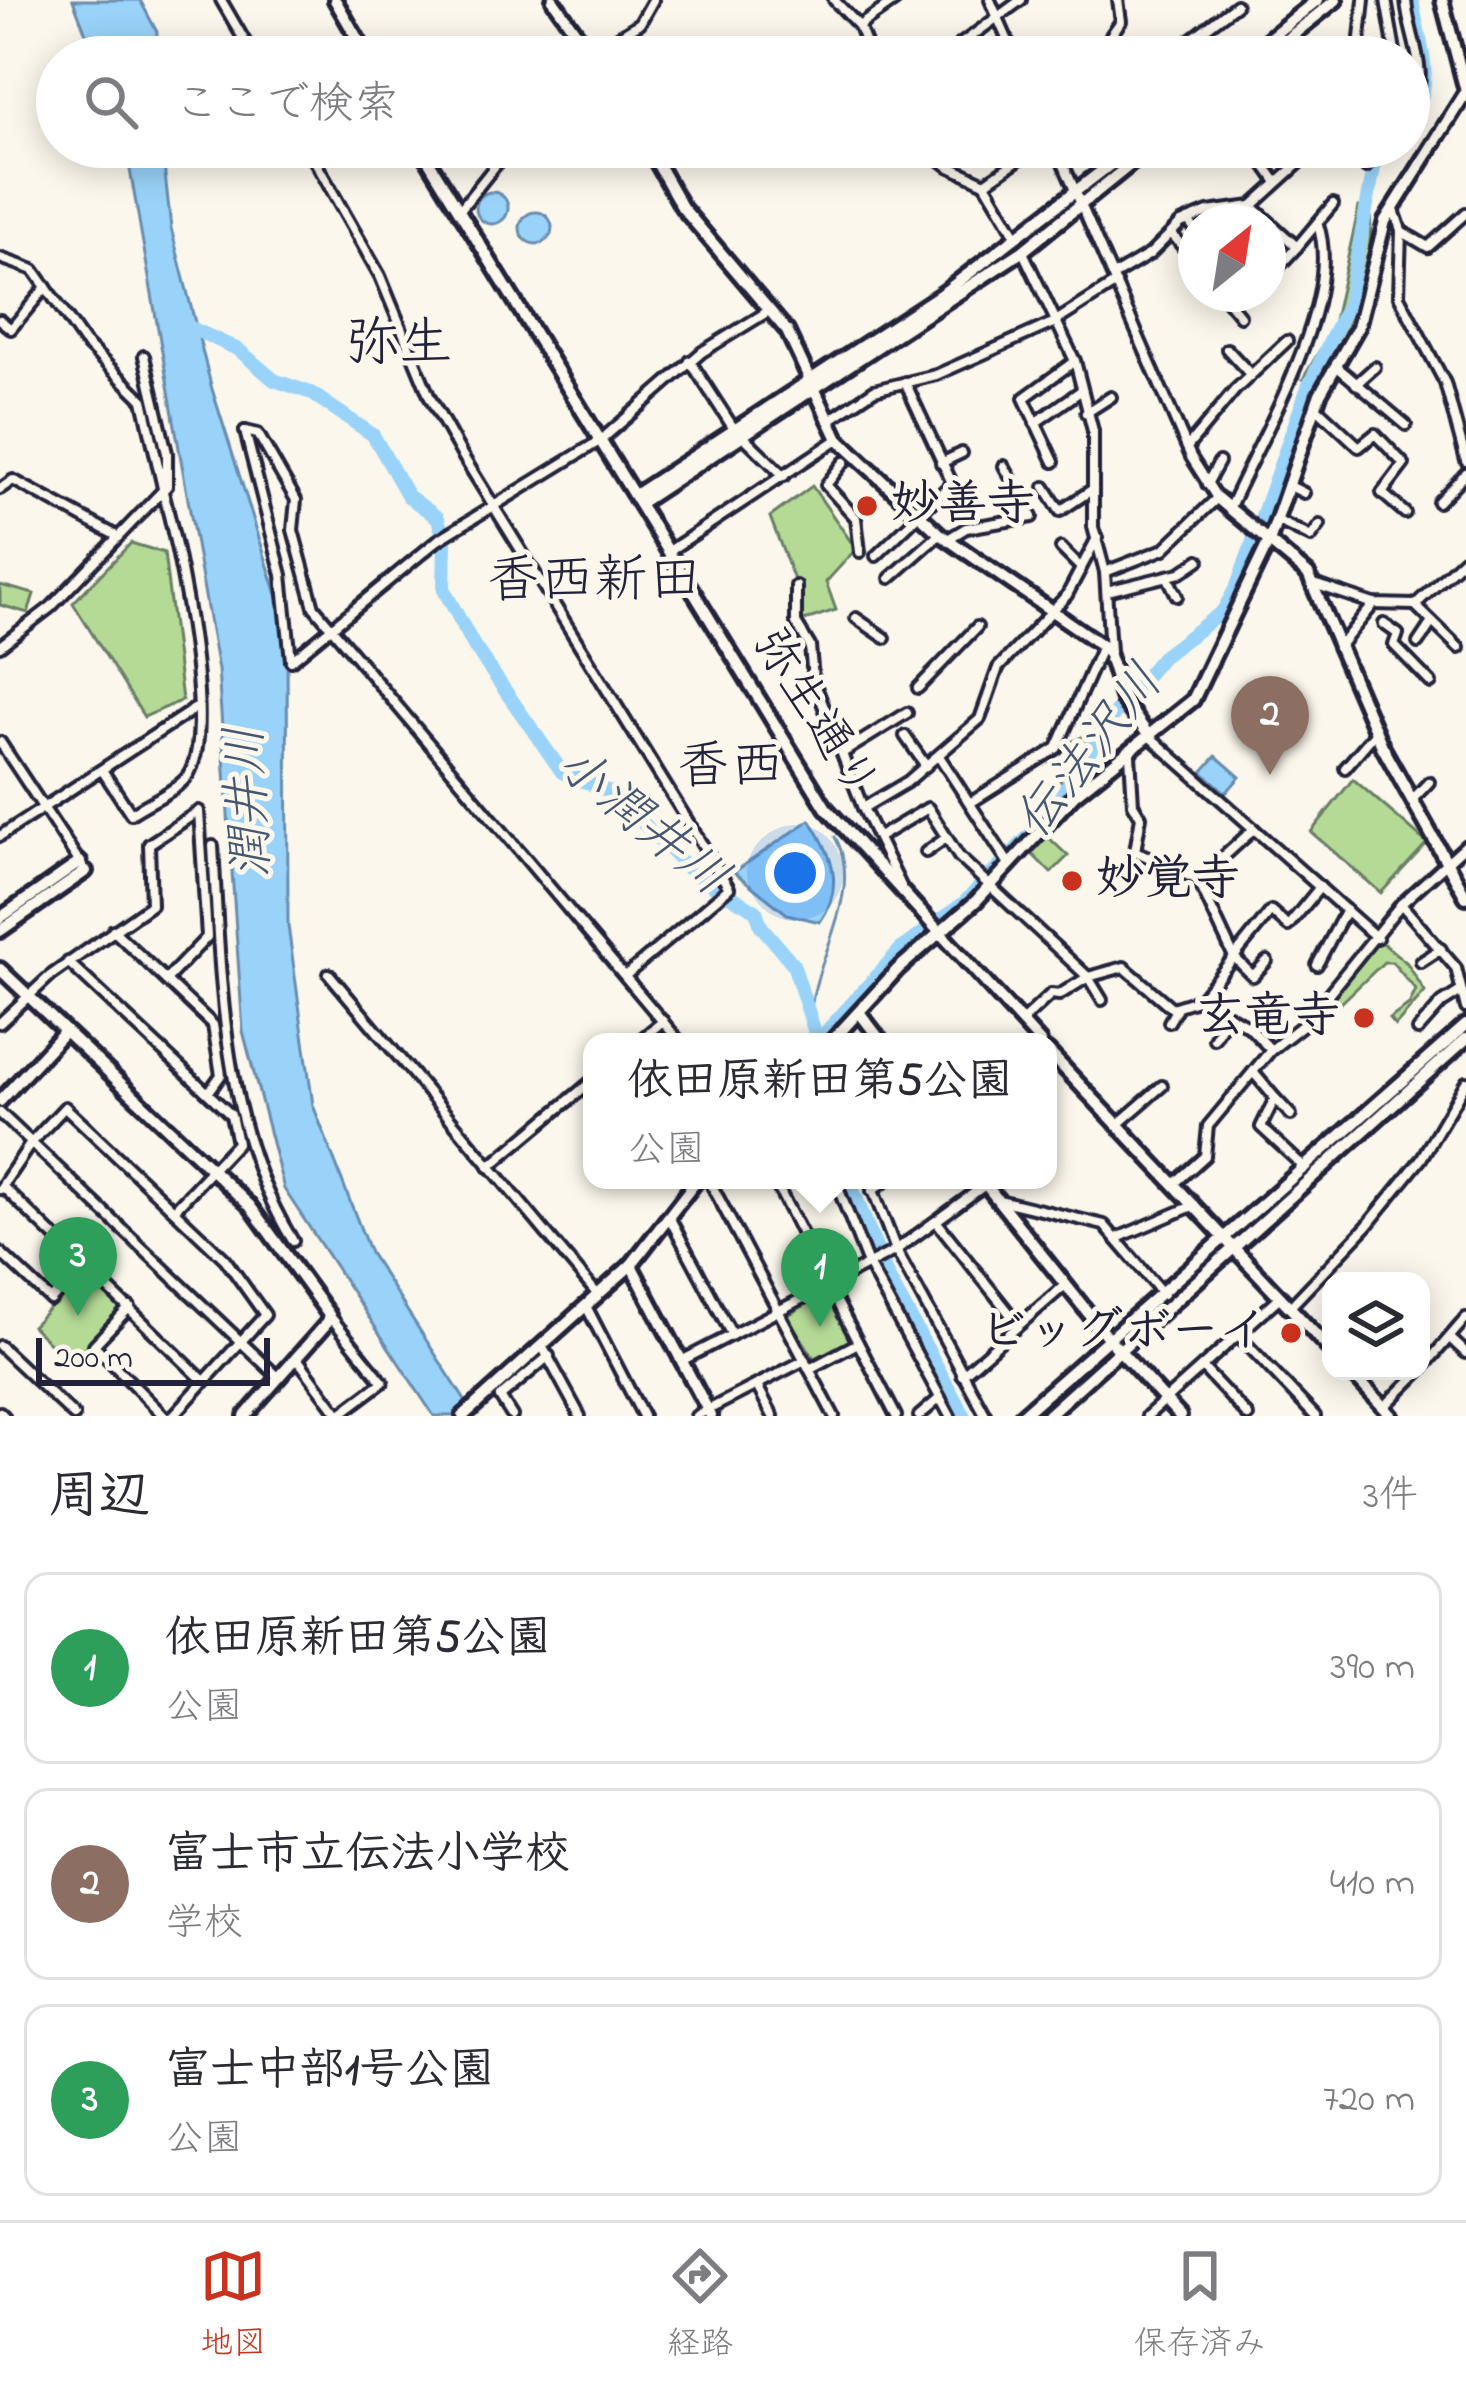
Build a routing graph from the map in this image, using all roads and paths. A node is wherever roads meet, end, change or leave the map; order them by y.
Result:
1 (221, 0) edge
2 (335, 0) edge
3 (553, 0) edge
4 (653, 0) edge
5 (834, 0) edge
6 (896, 0) edge
7 (990, 0) edge
8 (1021, 0) edge
9 (1118, 0) edge
10 (1317, 0) edge
11 (1336, 0) edge
12 (1364, 0) edge
13 (1386, 0) edge
14 (1406, 0) edge
15 (1442, 0) edge
16 (1236, 5) dead end
17 (998, 18) junction
18 (859, 26) junction
19 (242, 36) edge
20 (356, 36) edge
21 (577, 36) edge
22 (620, 36) edge
23 (863, 36) edge
24 (973, 36) edge
25 (1006, 36) edge
26 (1111, 36) edge
27 (1198, 36) edge
28 (1272, 36) edge
29 (1290, 36) edge
30 (1360, 36) edge
31 (1392, 36) edge
32 (1413, 36) edge
33 (1466, 92) edge
34 (1430, 148) edge
35 (319, 168) edge
36 (433, 168) edge
37 (493, 168) edge
38 (660, 168) edge
39 (952, 168) edge
40 (1007, 168) edge
41 (1066, 168) edge
42 (1110, 168) edge
43 (1121, 168) edge
44 (1266, 168) edge
45 (1292, 168) edge
46 (1417, 168) edge
47 (1276, 182) junction
48 (985, 184) junction
49 (1077, 199) junction
50 (1254, 204) edge
51 (1333, 204) dead end
52 (1393, 206) junction
53 (459, 211) junction
54 (1466, 213) edge
55 (1318, 225) junction
56 (1178, 229) edge
57 (1401, 231) junction
58 (1172, 234) junction
59 (1286, 237) edge
60 (1178, 241) edge
61 (1020, 245) junction
62 (1297, 247) junction
63 (0, 258) edge
64 (1286, 259) edge
65 (1114, 279) junction
66 (46, 287) junction
67 (767, 312) junction
68 (1237, 312) edge
69 (1240, 316) dead end
70 (0, 320) edge
71 (1053, 323) junction
72 (1287, 340) dead end
73 (1226, 349) dead end
74 (144, 356) dead end
75 (1075, 361) junction
76 (690, 362) junction
77 (1336, 366) junction
78 (1375, 367) dead end
79 (1250, 374) junction
80 (905, 382) junction
81 (1356, 384) junction
82 (812, 386) junction
83 (1082, 390) junction
84 (1111, 397) dead end
85 (1315, 406) junction
86 (1086, 413) junction
87 (828, 421) junction
88 (1034, 423) junction
89 (1406, 425) dead end
90 (734, 429) junction
91 (745, 438) junction
92 (838, 439) junction
93 (602, 440) junction
94 (1188, 446) junction
95 (962, 453) dead end
96 (849, 458) junction
97 (1466, 461) edge
98 (1054, 462) dead end
99 (1219, 462) dead end
100 (940, 463) junction
101 (1004, 466) dead end
102 (1466, 472) edge
103 (1023, 474) dead end
104 (784, 476) junction
105 (1012, 480) junction
106 (1207, 484) junction
107 (1288, 485) junction
108 (1045, 487) dead end
109 (0, 489) edge
110 (1093, 489) junction
111 (163, 491) junction
112 (1304, 493) dead end
113 (1217, 498) junction
114 (638, 499) junction
115 (1438, 502) dead end
116 (496, 505) junction
117 (1229, 510) junction
118 (1405, 513) dead end
119 (918, 515) junction
120 (1276, 520) junction
121 (1320, 525) dead end
122 (117, 536) junction
123 (943, 537) junction
124 (1267, 537) junction
125 (1096, 538) junction
126 (1060, 548) dead end
127 (669, 550) junction
128 (860, 552) dead end
129 (876, 556) dead end
130 (1466, 556) edge
131 (1199, 560) dead end
132 (1080, 567) junction
133 (1105, 572) junction
134 (1167, 576) junction
135 (890, 578) dead end
136 (1314, 584) junction
137 (796, 586) dead end
138 (1107, 591) junction
139 (1177, 596) dead end
140 (1374, 604) junction
141 (1415, 605) junction
142 (1054, 609) junction
143 (856, 618) dead end
144 (1432, 622) junction
145 (1384, 624) dead end
146 (977, 627) dead end
147 (333, 628) junction
148 (885, 638) dead end
149 (1418, 643) dead end
150 (0, 646) edge
151 (1337, 648) junction
152 (1459, 648) dead end
153 (1107, 649) junction
154 (1431, 682) dead end
155 (918, 688) dead end
156 (195, 709) junction
157 (907, 713) dead end
158 (1376, 732) junction
159 (905, 736) dead end
160 (1149, 736) junction
161 (0, 742) edge
162 (844, 752) junction
163 (1130, 755) junction
164 (939, 756) junction
165 (926, 766) junction
166 (1345, 768) dead end
167 (102, 770) junction
168 (1429, 782) dead end
169 (1412, 800) junction
170 (970, 802) junction
171 (44, 808) junction
172 (863, 808) junction
173 (1254, 829) junction
174 (0, 836) edge
175 (879, 837) junction
176 (946, 838) junction
177 (1466, 845) edge
178 (213, 846) dead end
179 (926, 852) dead end
180 (1006, 862) junction
181 (1446, 862) junction
182 (83, 866) junction
183 (1198, 880) junction
184 (989, 881) junction
185 (1320, 887) junction
186 (900, 891) junction
187 (1018, 891) dead end
188 (1466, 897) edge
189 (1010, 899) junction
190 (1401, 904) junction
191 (1346, 910) junction
192 (0, 918) edge
193 (113, 930) junction
194 (0, 931) edge
195 (936, 933) junction
196 (1377, 938) junction
197 (1441, 949) junction
198 (1234, 957) junction
199 (68, 962) junction
200 (1267, 962) dead end
201 (1421, 962) dead end
202 (1317, 965) dead end
203 (0, 969) edge
204 (328, 974) dead end
205 (625, 976) junction
206 (1088, 976) junction
207 (166, 980) junction
208 (1461, 991) junction
209 (27, 996) junction
210 (1200, 999) junction
211 (1102, 1000) dead end
212 (1466, 1008) edge
213 (1176, 1010) junction
214 (859, 1012) junction
215 (1228, 1016) junction
216 (663, 1021) junction
217 (1021, 1022) junction
218 (1168, 1022) dead end
219 (0, 1023) edge
220 (1466, 1025) edge
221 (1418, 1030) dead end
222 (65, 1031) junction
223 (649, 1033) edge
224 (673, 1033) edge
225 (839, 1033) edge
226 (874, 1033) edge
227 (1031, 1033) edge
228 (1214, 1039) dead end
229 (1466, 1039) edge
230 (1270, 1050) junction
231 (1057, 1060) edge
232 (1252, 1072) junction
233 (1466, 1082) edge
234 (1162, 1086) dead end
235 (583, 1089) edge
236 (208, 1094) junction
237 (1275, 1099) junction
238 (0, 1101) edge
239 (0, 1113) edge
240 (1291, 1115) dead end
241 (1118, 1124) junction
242 (32, 1143) junction
243 (490, 1167) junction
244 (1306, 1169) junction
245 (212, 1170) junction
246 (1174, 1184) junction
247 (1, 1188) edge
248 (690, 1189) edge
249 (714, 1189) edge
250 (779, 1189) edge
251 (839, 1189) edge
252 (875, 1189) edge
253 (976, 1189) edge
254 (989, 1189) edge
255 (872, 1191) joint
256 (998, 1200) junction
257 (1195, 1205) junction
258 (174, 1210) junction
259 (669, 1217) junction
260 (937, 1222) junction
261 (1117, 1238) junction
262 (293, 1241) dead end
263 (1231, 1244) junction
264 (894, 1251) junction
265 (0, 1252) edge
266 (85, 1263) junction
267 (871, 1263) junction
268 (631, 1265) junction
269 (828, 1285) junction
270 (1065, 1285) junction
271 (1162, 1294) junction
272 (598, 1295) junction
273 (1280, 1297) junction
274 (586, 1306) junction
275 (130, 1307) junction
276 (1290, 1307) junction
277 (779, 1311) junction
278 (328, 1315) junction
279 (1466, 1318) edge
280 (1018, 1325) junction
281 (732, 1335) junction
282 (1238, 1335) junction
283 (1451, 1339) junction
284 (241, 1341) junction
285 (1322, 1341) edge
286 (858, 1343) junction
287 (1114, 1345) junction
288 (0, 1346) edge
289 (546, 1351) junction
290 (1466, 1353) edge
291 (296, 1357) junction
292 (683, 1360) junction
293 (1430, 1361) edge
294 (807, 1365) junction
295 (1202, 1367) junction
296 (962, 1375) junction
297 (278, 1376) junction
298 (1357, 1380) edge
299 (1413, 1380) edge
300 (206, 1382) junction
301 (757, 1386) junction
302 (940, 1398) junction
303 (1165, 1400) junction
304 (1384, 1413) edge
305 (705, 1414) edge
306 (339, 1415) edge
307 (74, 1416) edge
308 (169, 1416) edge
309 (245, 1416) edge
310 (463, 1416) edge
311 (512, 1416) edge
312 (580, 1416) edge
313 (643, 1416) edge
314 (773, 1416) edge
315 (834, 1416) edge
316 (896, 1416) edge
317 (919, 1416) edge
318 (950, 1416) edge
319 (986, 1416) edge
320 (1021, 1416) edge
321 (1045, 1416) edge
322 (1148, 1416) edge
323 (1180, 1416) edge
324 (1248, 1416) edge
325 (1315, 1416) edge

1 - 19 street
2 - 20 street
3 - 21 street
4 - 22 street
5 - 18 street
6 - 18 street
7 - 17 street
8 - 17 street
9 - 26 street
10 - 28 street
11 - 29 street
12 - 30 street
13 - 31 street
14 - 32 street
15 - 33 street
16 - 27 street
17 - 24 street
17 - 25 street
18 - 23 street
33 - 34 street
35 - 116 street
36 - 53 street, 弥生通り
37 - 53 street
38 - 67 street
39 - 48 street
40 - 48 street
41 - 49 street
42 - 49 street
43 - 49 street
44 - 47 street
45 - 47 street
46 - 52 street
47 - 50 street
48 - 61 street
49 - 61 street
49 - 65 street
51 - 55 street
52 - 57 street
52 - 77 street
53 - 93 street, 弥生通り
54 - 57 street
55 - 62 street
55 - 117 street
56 - 58 street
57 - 97 street
58 - 60 street
58 - 65 street
59 - 62 street
61 - 71 street
61 - 82 street
62 - 64 street
63 - 66 street
65 - 71 street
65 - 94 street
66 - 70 street
66 - 111 street
67 - 76 street
67 - 82 street
68 - 69 street
71 - 75 street
71 - 80 street
72 - 79 street
73 - 79 street
74 - 111 street
75 - 83 street
75 - 88 street
76 - 90 street
76 - 93 street
77 - 81 street
77 - 85 street
78 - 81 street
79 - 94 street
80 - 87 street
80 - 100 street
81 - 89 street
82 - 87 street
82 - 90 street
82 - 91 street
83 - 86 street
83 - 88 street
84 - 86 street
85 - 107 street
85 - 118 street
86 - 110 street
87 - 92 street
88 - 98 street
90 - 114 street
91 - 104 street
91 - 114 street
92 - 96 street
92 - 104 street
93 - 114 street, 弥生通り
93 - 116 street
94 - 106 street
95 - 100 street
96 - 119 street
96 - 128 street
99 - 106 street
100 - 119 street
101 - 105 street
102 - 115 street
103 - 105 street
104 - 127 street
105 - 123 street
106 - 113 street
107 - 112 street
107 - 120 street
108 - 110 street
109 - 122 street
110 - 125 street
111 - 122 street
111 - 156 street
113 - 117 street
113 - 133 street
114 - 127 street, 弥生通り
116 - 147 street
116 - 205 street
117 - 124 street
119 - 123 street
119 - 129 street
120 - 121 street
120 - 124 street
122 - 150 street
123 - 135 street
123 - 142 street
124 - 136 street
124 - 160 street
125 - 132 street
125 - 133 street
126 - 132 street
127 - 186 street, 弥生通り
130 - 141 street
131 - 134 street
132 - 142 street
133 - 138 street
134 - 138 street
134 - 139 street
136 - 140 street
136 - 151 street
137 - 162 street
138 - 153 street
140 - 141 street
140 - 151 street
141 - 144 street
142 - 153 street
142 - 164 street
143 - 148 street
144 - 149 street
144 - 152 street
145 - 154 street
146 - 155 street
147 - 147 street
147 - 205 street
151 - 158 street
153 - 160 street
153 - 170 street
156 - 167 street
156 - 167 street
157 - 162 street
158 - 166 street
158 - 169 street
159 - 165 street
160 - 163 street
160 - 173 street
161 - 171 street
162 - 172 street
163 - 180 street
163 - 183 street
164 - 165 street
164 - 170 street
165 - 172 street
167 - 171 street
168 - 169 street
169 - 181 street
170 - 180 street
171 - 174 street
171 - 182 street
172 - 175 street
173 - 183 street
173 - 185 street
175 - 176 street
175 - 186 street
176 - 179 street
176 - 184 street
177 - 181 street
178 - 262 street
180 - 184 street
181 - 188 street
181 - 190 street
182 - 192 street
182 - 194 street
183 - 198 street
184 - 189 street
184 - 195 street
185 - 191 street
185 - 198 street
186 - 195 street, 弥生通り
187 - 189 street
189 - 206 street
190 - 196 street
190 - 197 street
191 - 196 street
191 - 202 street
193 - 199 street
193 - 207 street
193 - 207 street
195 - 214 street
195 - 217 street, 弥生通り
196 - 230 street
197 - 201 street
197 - 208 street
198 - 200 street
198 - 210 street
199 - 209 street
199 - 236 street
203 - 209 street
204 - 243 street
205 - 216 street
206 - 211 street
206 - 213 street
206 - 217 street
207 - 236 street
208 - 212 street
208 - 221 street
209 - 219 street
209 - 222 street
210 - 213 street
210 - 215 street
213 - 218 street
214 - 225 street
214 - 226 street
215 - 228 street
215 - 230 street
216 - 223 street
216 - 224 street
217 - 227 street, 弥生通り
220 - 244 street
222 - 238 street
222 - 245 street
229 - 263 street
230 - 232 street
231 - 241 street
232 - 237 street
232 - 246 street
233 - 276 street
234 - 241 street
235 - 243 street
236 - 245 street
237 - 240 street
237 - 244 street
239 - 242 street
241 - 246 street
242 - 247 street
242 - 258 street
242 - 284 street
243 - 272 street
244 - 263 street
245 - 258 street
245 - 278 street
246 - 257 street
247 - 266 street
248 - 259 street
249 - 277 street
250 - 269 street
251 - 267 street
252 - 255 street
253 - 260 street
254 - 256 street
255 - 264 street
256 - 261 street
256 - 270 street
257 - 261 street
257 - 263 street
258 - 284 street
259 - 268 street
259 - 281 street
260 - 264 street
260 - 280 street
261 - 271 street
263 - 271 street
263 - 273 street
263 - 287 street
264 - 267 street
264 - 296 street
265 - 266 street
266 - 275 street
267 - 269 street
267 - 302 street
268 - 272 street
268 - 292 street
269 - 277 street
269 - 286 street
270 - 280 street
270 - 287 street
271 - 287 street
272 - 274 street
273 - 276 street
273 - 282 street
274 - 289 street
274 - 313 street
275 - 300 street
275 - 308 street
276 - 285 street
277 - 281 street
277 - 294 street
278 - 291 street
278 - 306 street
279 - 283 street
280 - 296 street
281 - 292 street
282 - 295 street
282 - 325 street
283 - 290 street
283 - 293 street
284 - 297 street
284 - 300 street
286 - 294 street
286 - 316 street
287 - 303 street
287 - 320 street
287 - 321 street
288 - 307 street
289 - 310 street
289 - 311 street
289 - 312 street
291 - 297 street
291 - 306 street
292 - 305 street
294 - 301 street
294 - 315 street
295 - 303 street
295 - 324 street
296 - 319 street
297 - 309 street
298 - 304 street
299 - 304 street
300 - 308 street
301 - 305 street
301 - 314 street
302 - 317 street
302 - 318 street
303 - 322 street
303 - 323 street

